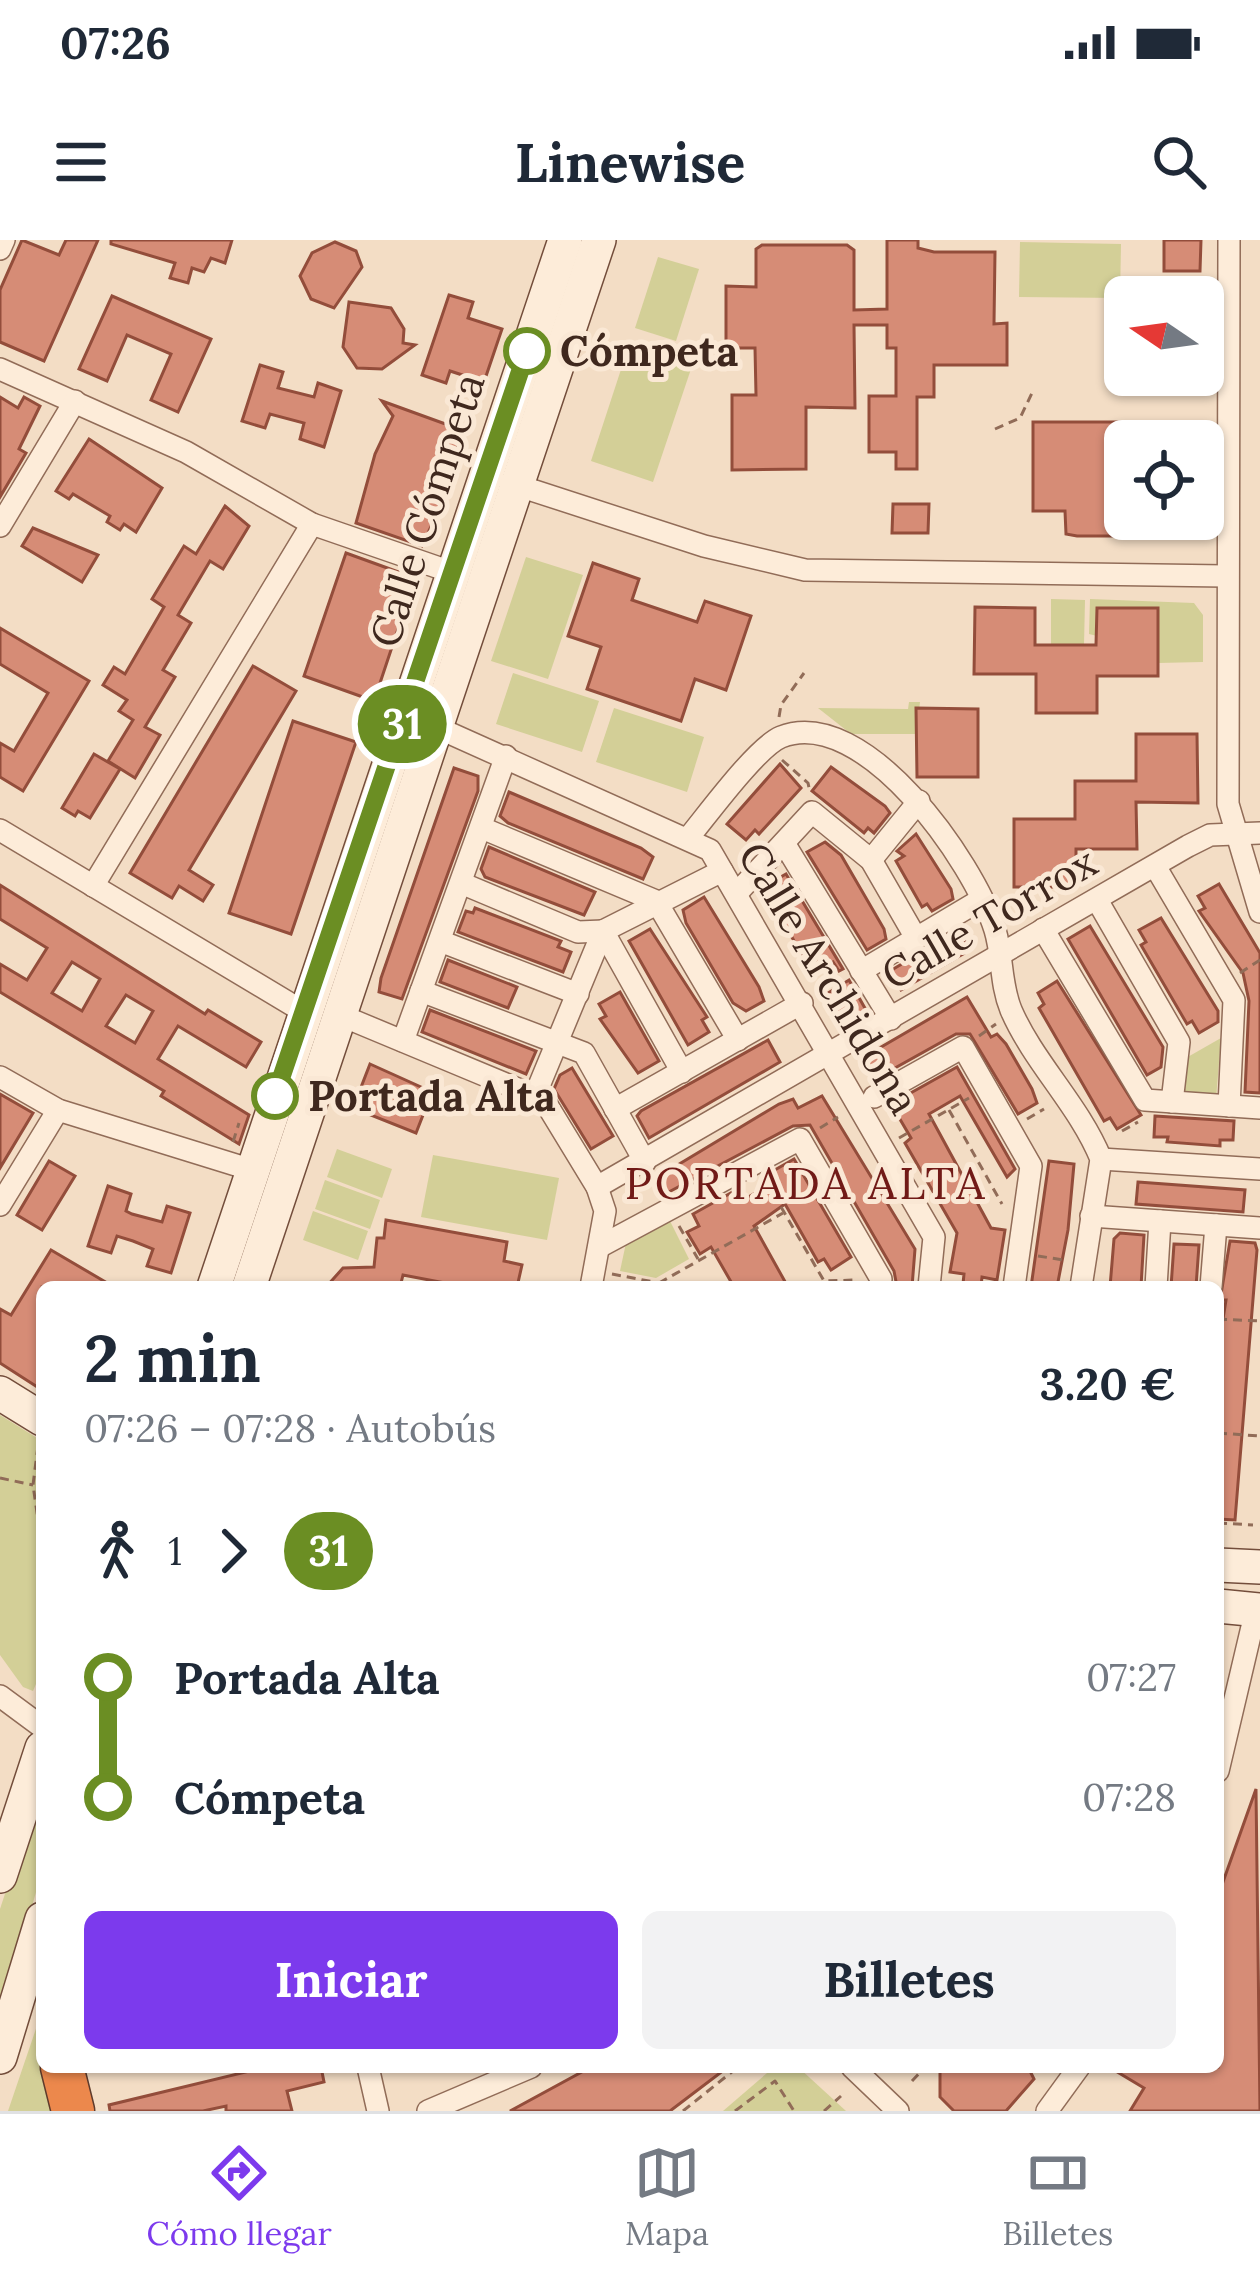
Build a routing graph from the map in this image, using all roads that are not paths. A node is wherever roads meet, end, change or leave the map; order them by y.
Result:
1 (4, 240) edge
2 (565, 240) edge
3 (599, 240) edge
4 (1228, 240) edge
5 (0, 249) edge
6 (0, 369) edge
7 (75, 401) junction
8 (487, 476) junction
9 (520, 486) junction
10 (313, 524) junction
11 (0, 526) edge
12 (454, 573) junction
13 (1226, 576) junction
14 (436, 727) junction
15 (506, 756) junction
16 (919, 801) junction
17 (482, 828) junction
18 (0, 830) edge
19 (1260, 832) edge
20 (1235, 833) junction
21 (688, 837) junction
22 (784, 843) junction
23 (871, 860) junction
24 (1155, 866) junction
25 (722, 871) junction
26 (461, 883) junction
27 (93, 886) junction
28 (737, 893) junction
29 (982, 899) junction
30 (1097, 900) junction
31 (656, 901) junction
32 (1260, 912) edge
33 (1043, 929) junction
34 (603, 932) junction
35 (916, 938) junction
36 (440, 941) junction
37 (999, 956) junction
38 (862, 971) junction
39 (422, 991) junction
40 (578, 994) junction
41 (802, 1003) junction
42 (304, 1012) junction
43 (340, 1015) junction
44 (891, 1019) junction
45 (739, 1040) junction
46 (403, 1041) junction
47 (558, 1042) junction
48 (832, 1054) junction
49 (682, 1072) junction
50 (0, 1078) edge
51 (536, 1093) junction
52 (874, 1097) dead end
53 (1172, 1102) junction
54 (1229, 1106) junction
55 (1260, 1108) edge
56 (615, 1109) junction
57 (58, 1110) junction
58 (1101, 1159) junction
59 (645, 1162) junction
60 (1260, 1169) edge
61 (252, 1170) junction
62 (598, 1187) junction
63 (0, 1205) edge
64 (1091, 1216) junction
65 (1160, 1221) junction
66 (1216, 1225) junction
67 (1260, 1228) edge
68 (599, 1247) junction
69 (592, 1279) edge
70 (880, 1279) dead end
71 (216, 1281) edge
72 (251, 1281) edge
73 (930, 1281) edge
74 (1015, 1281) edge
75 (1083, 1281) edge
76 (1156, 1281) edge
77 (1211, 1281) edge
78 (1224, 1565) edge
79 (1260, 1567) edge
80 (1259, 1603) edge
81 (1224, 1606) edge
82 (0, 1696) edge
83 (36, 1723) edge
84 (1224, 1747) edge
85 (36, 1765) edge
86 (30, 1782) junction
87 (0, 1830) edge
88 (0, 1876) edge
89 (36, 1939) edge
90 (0, 2057) edge
91 (64, 2073) edge
92 (369, 2073) edge
93 (517, 2073) edge
94 (858, 2073) edge
95 (1075, 2073) edge
96 (73, 2111) edge
97 (378, 2111) edge
98 (428, 2111) edge
99 (898, 2111) edge
100 (1047, 2111) edge

1 - 5 street
2 - 8 main road, Calle Cómpeta
3 - 9 main road, Calle Cómpeta
4 - 13 street
6 - 7 street
7 - 10 street
7 - 11 street
8 - 9 street
8 - 12 main road, Calle Cómpeta
9 - 13 street
9 - 14 main road, Calle Cómpeta
10 - 12 street
10 - 27 street
12 - 42 main road, Calle Cómpeta
13 - 20 street
14 - 15 street, Calle Archidona
14 - 43 main road, Calle Cómpeta
15 - 17 street
15 - 21 street, Calle Archidona
16 - 21 street
16 - 23 street
16 - 29 street
17 - 26 street
17 - 31 street
18 - 27 street
19 - 20 street, Calle Torrox
20 - 24 street, Calle Torrox
20 - 32 street
21 - 25 street, Calle Archidona
22 - 23 street
22 - 28 street
22 - 38 street
23 - 35 street
24 - 30 street, Calle Torrox
24 - 54 street
25 - 28 street, Calle Archidona
25 - 31 street
26 - 34 street
26 - 36 street
27 - 42 street
28 - 41 street, Calle Archidona
29 - 35 street
29 - 37 street
30 - 33 street, Calle Torrox
30 - 53 street
31 - 34 street
31 - 45 street
33 - 37 street, Calle Torrox
33 - 53 street
34 - 40 street
34 - 49 street
35 - 38 street
36 - 39 street
36 - 40 street
37 - 44 street, Calle Torrox
37 - 58 street
38 - 44 street
39 - 46 street
39 - 47 street
40 - 47 street
41 - 45 street
41 - 48 street, Calle Archidona
42 - 61 main road, Calle Cómpeta
43 - 46 street
43 - 72 main road, Calle Cómpeta
44 - 48 street, Calle Torrox
45 - 49 street
46 - 51 street
47 - 51 street
47 - 56 street
48 - 59 street, Calle Torrox
48 - 73 street, Calle Archidona
49 - 56 street
50 - 57 street
51 - 62 street
52 - 74 street
53 - 54 street
54 - 55 street
56 - 59 street
57 - 61 street
57 - 63 street
58 - 60 street
58 - 64 street
59 - 62 street, Calle Torrox
61 - 71 main road, Calle Cómpeta
62 - 68 street
64 - 65 street
64 - 75 street
65 - 66 street
65 - 76 street
66 - 67 street
66 - 77 street
68 - 69 street
68 - 70 street
78 - 79 main road
80 - 81 main road
80 - 84 street
82 - 83 street
85 - 86 main road
86 - 87 street
86 - 88 main road
89 - 90 main road
91 - 96 highway
92 - 97 street
93 - 98 street
94 - 99 street
95 - 100 street

